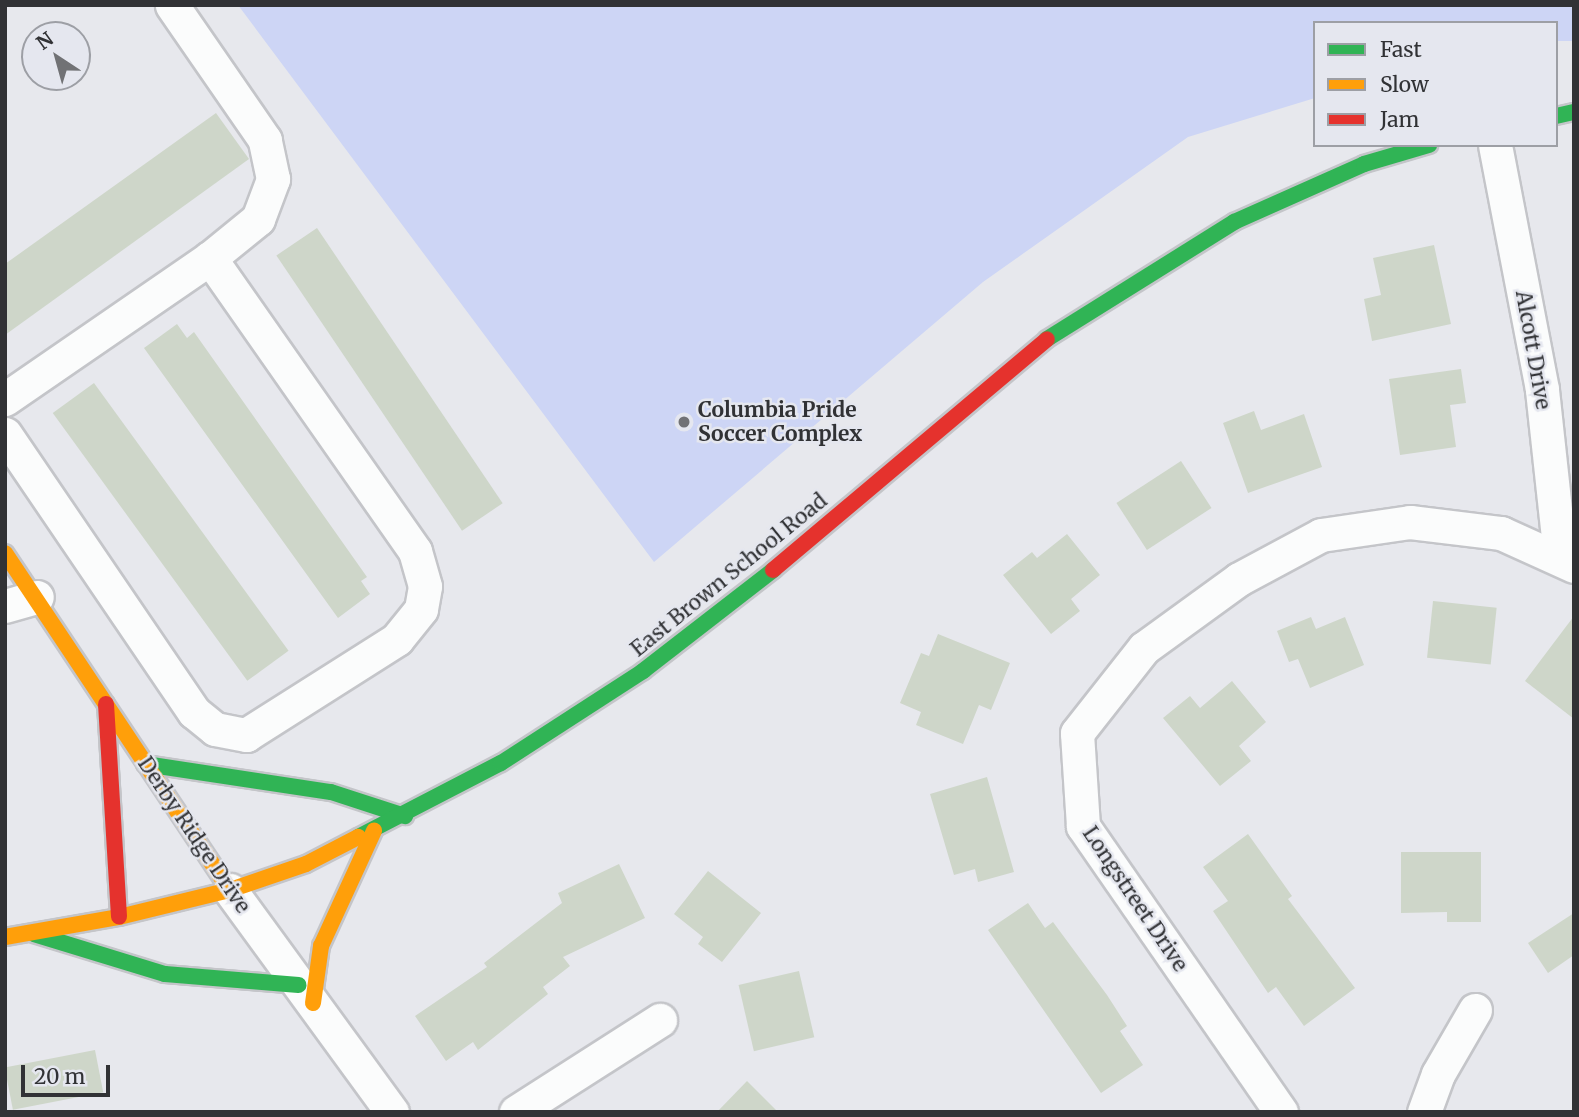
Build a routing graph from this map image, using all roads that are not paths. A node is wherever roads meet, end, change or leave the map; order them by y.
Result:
1 (172, 5) edge
2 (1422, 147) edge
3 (1495, 147) edge
4 (210, 258) junction
5 (5, 399) edge
6 (5, 435) edge
7 (5, 553) edge
8 (1567, 561) edge
9 (21, 601) edge
10 (106, 702) junction
11 (145, 764) junction
12 (405, 816) junction
13 (374, 831) junction
14 (230, 890) junction
15 (119, 917) junction
16 (29, 933) junction
17 (5, 937) edge
18 (306, 994) junction
19 (1475, 1010) dead end
20 (660, 1020) dead end
21 (392, 1112) edge
22 (516, 1112) edge
23 (1281, 1112) edge
24 (1424, 1112) edge

1 - 4 street
2 - 12 main road, East Brown School Road
3 - 8 street, Alcott Drive
4 - 5 street
4 - 6 street
7 - 9 main road, Derby Ridge Drive
8 - 23 street, Longstreet Drive
9 - 10 main road, Derby Ridge Drive
10 - 11 main road, Derby Ridge Drive
10 - 15 main road
11 - 12 main road
11 - 14 main road, Derby Ridge Drive
12 - 13 main road, East Brown School Road
13 - 14 main road, East Brown School Road
13 - 18 main road
14 - 15 main road, East Brown School Road
14 - 18 street, Derby Ridge Drive
15 - 16 main road, East Brown School Road
16 - 17 main road, East Brown School Road
16 - 18 main road
18 - 21 street, Derby Ridge Drive
19 - 24 street
20 - 22 street

